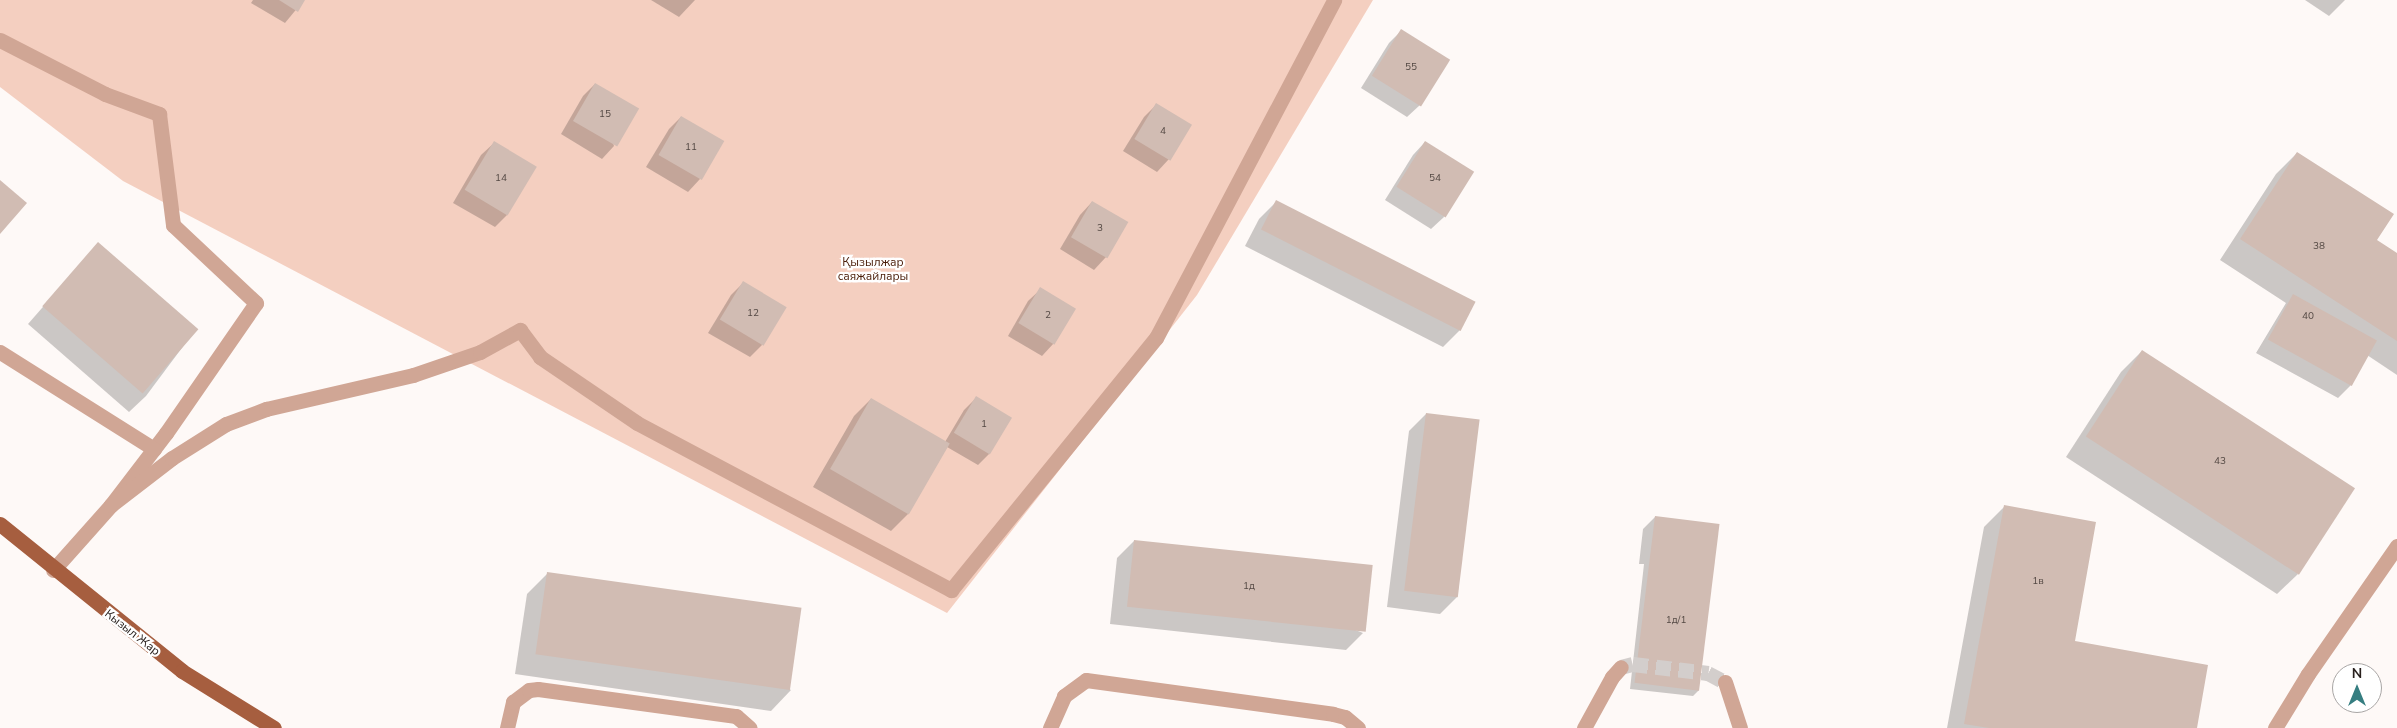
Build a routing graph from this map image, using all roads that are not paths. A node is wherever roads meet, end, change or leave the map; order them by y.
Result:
1 (1334, 0) edge
2 (0, 40) edge
3 (0, 352) edge
4 (154, 449) junction
5 (111, 505) junction
6 (0, 524) edge
7 (2397, 546) edge
8 (53, 570) junction
9 (1621, 667) dead end
10 (1725, 682) dead end
11 (274, 728) edge
12 (507, 728) edge
13 (750, 728) edge
14 (1050, 728) edge
15 (1358, 728) edge
16 (1584, 728) edge
17 (1740, 728) edge
18 (2275, 728) edge

1 - 5 lane
2 - 4 lane
3 - 4 lane
4 - 5 lane
5 - 8 lane
6 - 8 main road, Кызыл Жар
7 - 18 lane
8 - 11 main road, Кызыл Жар
9 - 16 lane
10 - 17 lane
12 - 13 lane
14 - 15 lane

